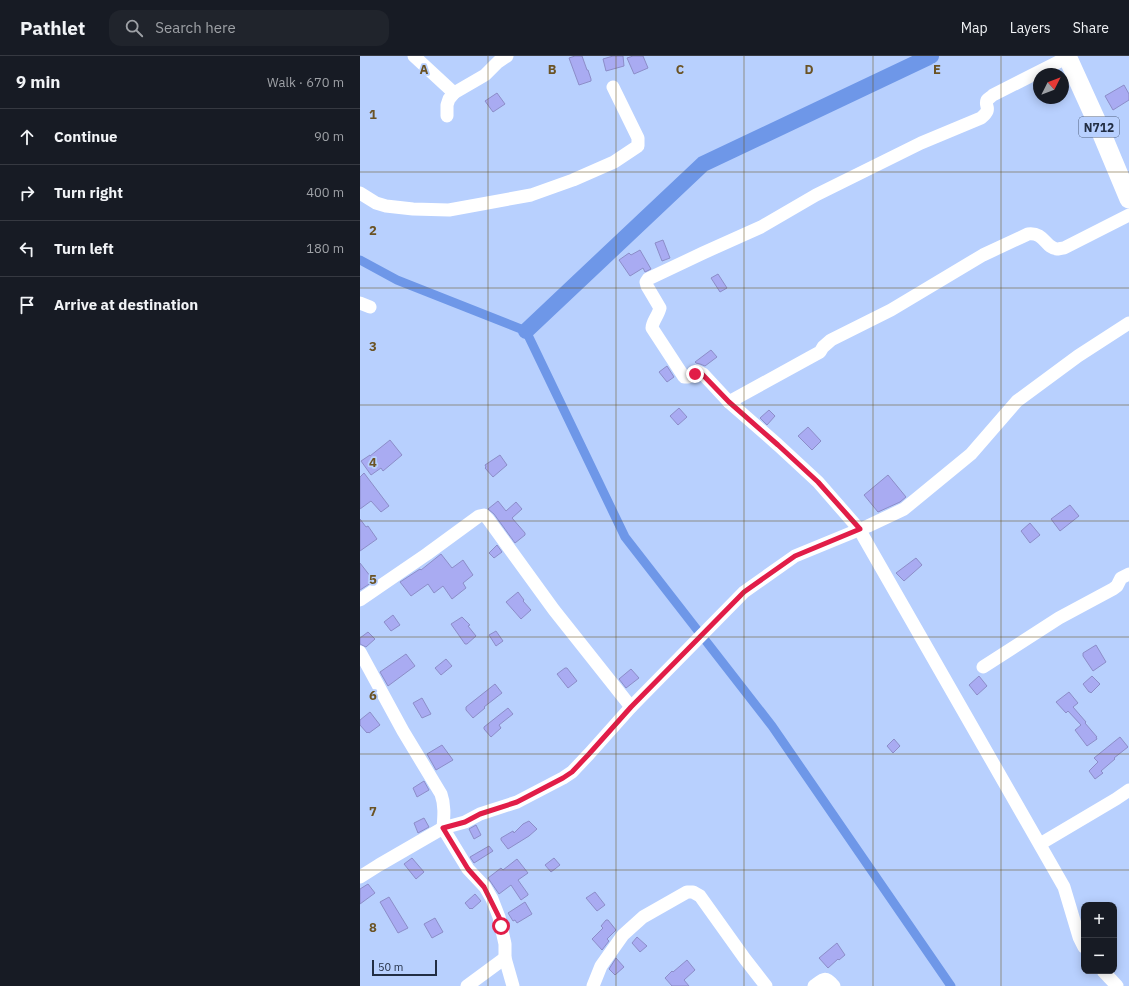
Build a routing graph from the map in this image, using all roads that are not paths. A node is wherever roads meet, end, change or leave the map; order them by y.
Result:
1 (414, 56) edge
2 (507, 56) edge
3 (1067, 56) edge
4 (613, 87) dead end
5 (454, 93) junction
6 (447, 116) dead end
7 (360, 193) edge
8 (1129, 199) edge
9 (1129, 215) edge
10 (1129, 323) edge
11 (729, 402) junction
12 (860, 529) junction
13 (1129, 574) edge
14 (360, 600) edge
15 (360, 652) edge
16 (983, 667) dead end
17 (631, 707) junction
18 (1129, 790) edge
19 (443, 828) junction
20 (1040, 844) junction
21 (360, 877) edge
22 (1081, 941) edge
23 (505, 958) junction
24 (1106, 974) edge
25 (467, 986) edge
26 (513, 986) edge
27 (593, 986) edge
28 (766, 986) edge
29 (814, 986) edge
30 (834, 986) edge
31 (1117, 986) edge

1 - 5 street
2 - 5 street
3 - 8 highway, N712
3 - 11 street
4 - 7 street
5 - 6 street
9 - 11 street
10 - 12 street
11 - 12 street
12 - 17 street
12 - 20 street
13 - 16 street
14 - 17 street
15 - 19 street
17 - 19 street
18 - 20 street
19 - 21 street
19 - 23 street
20 - 22 street
23 - 25 street
23 - 26 street
24 - 31 street
27 - 28 street
29 - 30 street

